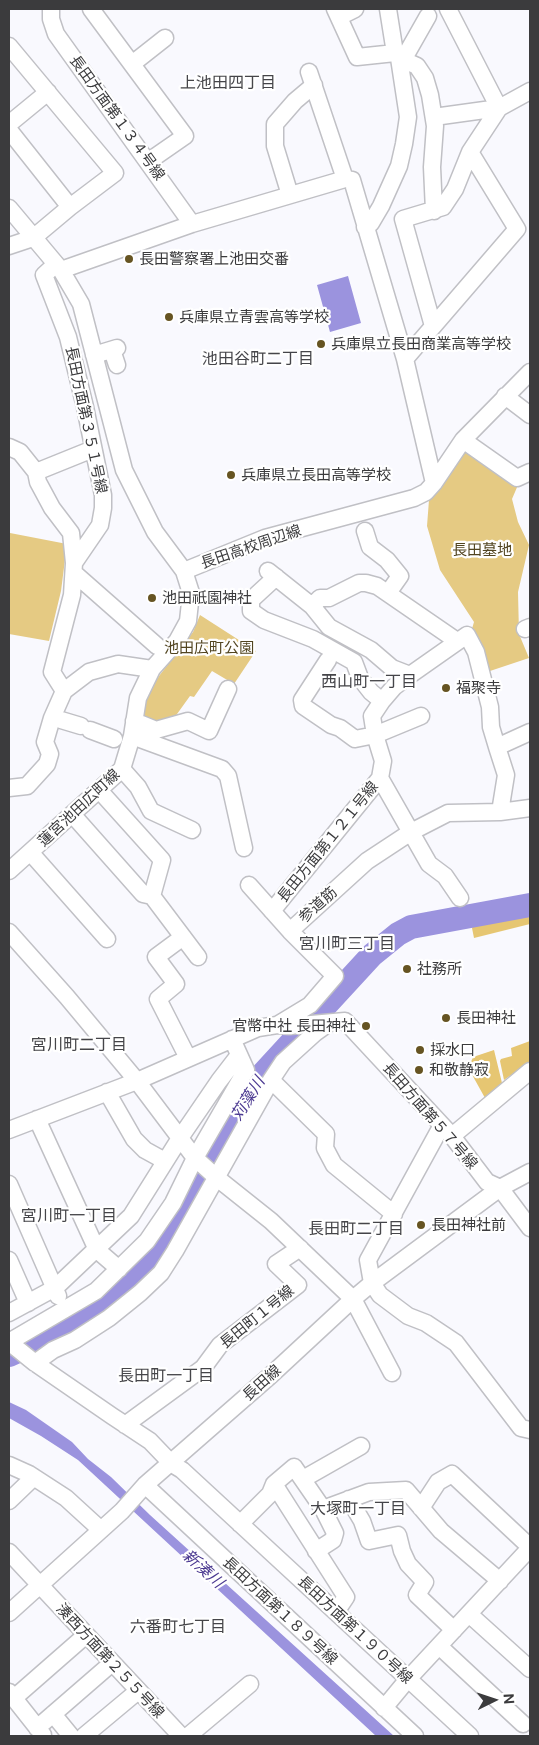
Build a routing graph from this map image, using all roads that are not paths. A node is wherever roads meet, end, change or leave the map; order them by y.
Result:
1 (51, 9) edge
2 (355, 9) edge
3 (388, 9) edge
4 (448, 9) edge
5 (88, 10) edge
6 (337, 13) edge
7 (428, 16) dead end
8 (164, 38) dead end
9 (9, 46) edge
10 (399, 57) junction
11 (132, 64) junction
12 (530, 91) edge
13 (48, 92) junction
14 (499, 108) junction
15 (434, 121) junction
16 (9, 124) edge
17 (9, 130) edge
18 (470, 152) junction
19 (149, 161) junction
20 (345, 179) junction
21 (290, 195) junction
22 (70, 207) junction
23 (9, 208) edge
24 (434, 211) junction
25 (192, 224) junction
26 (365, 227) junction
27 (34, 238) junction
28 (9, 246) edge
29 (59, 267) junction
30 (433, 326) junction
31 (94, 354) junction
32 (115, 354) dead end
33 (405, 359) junction
34 (530, 372) edge
35 (505, 396) junction
36 (530, 415) edge
37 (462, 440) junction
38 (9, 447) edge
39 (93, 449) junction
40 (36, 472) junction
41 (530, 472) edge
42 (434, 483) junction
43 (365, 531) dead end
44 (74, 568) junction
45 (184, 570) junction
46 (388, 593) junction
47 (312, 606) junction
48 (457, 641) junction
49 (157, 646) dead end
50 (328, 660) dead end
51 (152, 669) junction
52 (410, 675) junction
53 (228, 689) dead end
54 (64, 691) junction
55 (382, 700) junction
56 (421, 716) dead end
57 (61, 720) dead end
58 (133, 729) junction
59 (530, 732) edge
60 (375, 735) junction
61 (155, 737) junction
62 (114, 739) dead end
63 (497, 747) junction
64 (122, 769) junction
65 (380, 778) junction
66 (9, 788) edge
67 (99, 790) junction
68 (530, 808) edge
69 (500, 812) junction
70 (72, 814) junction
71 (192, 830) dead end
72 (411, 832) junction
73 (244, 848) dead end
74 (30, 852) junction
75 (9, 872) edge
76 (248, 885) dead end
77 (152, 896) junction
78 (460, 898) dead end
79 (272, 911) junction
80 (290, 930) junction
81 (10, 936) edge
82 (183, 937) junction
83 (107, 939) dead end
84 (198, 956) dead end
85 (325, 1023) junction
86 (283, 1025) junction
87 (232, 1039) junction
88 (239, 1055) junction
89 (188, 1058) junction
90 (530, 1071) edge
91 (271, 1080) junction
92 (137, 1081) junction
93 (107, 1092) junction
94 (37, 1119) junction
95 (9, 1128) edge
96 (447, 1131) junction
97 (180, 1138) junction
98 (195, 1158) junction
99 (165, 1161) junction
100 (530, 1172) edge
101 (216, 1178) junction
102 (500, 1188) junction
103 (10, 1191) edge
104 (394, 1214) junction
105 (530, 1228) edge
106 (300, 1248) junction
107 (97, 1250) junction
108 (9, 1260) edge
109 (119, 1269) junction
110 (372, 1283) junction
111 (55, 1288) junction
112 (353, 1299) junction
113 (28, 1303) junction
114 (64, 1310) junction
115 (9, 1314) edge
116 (9, 1342) edge
117 (31, 1359) junction
118 (392, 1374) dead end
119 (125, 1425) junction
120 (530, 1430) edge
121 (361, 1446) dead end
122 (172, 1464) junction
123 (9, 1465) edge
124 (298, 1473) junction
125 (34, 1477) junction
126 (274, 1484) junction
127 (146, 1486) junction
128 (349, 1500) junction
129 (9, 1501) edge
130 (421, 1508) junction
131 (323, 1509) junction
132 (240, 1524) junction
133 (101, 1530) junction
134 (530, 1548) edge
135 (9, 1552) edge
136 (316, 1552) junction
137 (500, 1581) junction
138 (40, 1585) junction
139 (9, 1612) edge
140 (336, 1612) junction
141 (469, 1614) junction
142 (454, 1630) junction
143 (86, 1635) junction
144 (439, 1646) junction
145 (112, 1663) junction
146 (530, 1669) edge
147 (408, 1679) junction
148 (250, 1684) dead end
149 (138, 1691) junction
150 (11, 1695) edge
151 (384, 1708) junction
152 (52, 1714) junction
153 (523, 1724) dead end
154 (41, 1732) edge
155 (71, 1736) edge
156 (84, 1736) edge
157 (181, 1736) edge
158 (188, 1736) edge
159 (414, 1736) edge
160 (470, 1736) edge

1 - 19 street, 長田方面第１３４号線
2 - 6 street
3 - 10 street
4 - 14 street
5 - 11 street
6 - 10 street
7 - 10 street
8 - 11 street
9 - 13 street
10 - 15 street
10 - 26 street
11 - 19 street
12 - 14 street
13 - 16 street
13 - 22 street
14 - 15 street
14 - 18 street
15 - 24 street
17 - 22 street
18 - 24 street
18 - 30 street
19 - 25 street, 長田方面第１３４号線
20 - 21 street
20 - 21 street
20 - 26 street
21 - 25 street
22 - 27 street
23 - 27 street, 長田高校周辺線
24 - 30 street
25 - 29 street
26 - 33 street
27 - 28 street
27 - 29 street, 長田高校周辺線
29 - 31 street, 長田高校周辺線
29 - 39 street, 長田方面第３５１号線
30 - 33 street
31 - 32 street
31 - 45 street, 長田高校周辺線
33 - 42 street
34 - 35 street, 長田高校周辺線
35 - 36 street
35 - 37 street, 長田高校周辺線
37 - 41 street
37 - 42 street, 長田高校周辺線
38 - 40 street
39 - 40 street
39 - 44 street, 長田方面第３５１号線
40 - 44 street
42 - 45 street, 長田高校周辺線
43 - 46 street
44 - 49 street
44 - 54 street, 長田方面第３５１号線
45 - 51 street, 蓮宮池田広町線
46 - 47 street
46 - 48 street
47 - 52 street
47 - 55 street
48 - 52 street, 長田方面第１２１号線
48 - 63 street
50 - 60 street
51 - 54 street
51 - 58 street, 蓮宮池田広町線
52 - 55 street, 長田方面第１２１号線
53 - 61 street
54 - 66 street
55 - 60 street, 長田方面第１２１号線
56 - 60 street
57 - 62 street
58 - 61 street
58 - 64 street, 蓮宮池田広町線
59 - 63 street
60 - 65 street, 長田方面第１２１号線
61 - 73 street
63 - 69 street
64 - 67 street, 蓮宮池田広町線
64 - 71 street
65 - 72 street
65 - 79 street, 長田方面第１２１号線
67 - 70 street, 蓮宮池田広町線
67 - 77 street
68 - 69 street, 参道筋
69 - 72 street, 参道筋
70 - 74 street, 蓮宮池田広町線
70 - 77 street
72 - 78 street
72 - 80 street, 参道筋
74 - 75 street, 蓮宮池田広町線
74 - 83 street
76 - 79 street
77 - 82 street
79 - 80 street
80 - 86 street, 参道筋
81 - 92 street
82 - 84 street
82 - 89 street
85 - 86 street
85 - 91 street
85 - 96 street, 長田方面第５７号線
86 - 87 street, 参道筋
87 - 88 street
87 - 89 street, 参道筋
88 - 97 street
88 - 98 street
89 - 92 street, 参道筋
90 - 96 street
91 - 101 street
91 - 104 street
92 - 93 street, 参道筋
92 - 97 street
93 - 94 street, 参道筋
93 - 99 street
94 - 95 street, 参道筋
94 - 107 street
96 - 102 street, 長田方面第５７号線
96 - 104 street
97 - 98 street
97 - 99 street
98 - 101 street
98 - 109 street
99 - 107 street
100 - 102 street, 長田線
101 - 106 street
101 - 117 street
102 - 105 street, 長田方面第５７号線
102 - 110 street, 長田線
103 - 111 street
104 - 110 street
106 - 112 street
106 - 119 street, 長田町１号線
107 - 109 street
107 - 111 street
108 - 113 street
109 - 114 street
110 - 112 street, 長田線
110 - 120 street
111 - 113 street
111 - 114 street
112 - 118 street
112 - 122 street, 長田線
113 - 115 street
114 - 116 street
116 - 117 street
117 - 119 street
119 - 122 street
121 - 124 street
122 - 127 street, 長田線
122 - 132 street, 長田方面第１９０号線
123 - 125 street
124 - 126 street
124 - 131 street
125 - 129 street
125 - 133 street
126 - 132 street
126 - 136 street
127 - 133 street, 長田線
127 - 151 street, 長田方面第１８９号線
128 - 130 street
128 - 131 street
128 - 142 street
130 - 134 street
130 - 137 street
131 - 136 street
132 - 140 street, 長田方面第１９０号線
133 - 138 street, 長田線
134 - 137 street
135 - 138 street, 湊西方面第２５５号線
136 - 140 street
137 - 141 street
138 - 139 street, 長田線
138 - 143 street, 湊西方面第２５５号線
140 - 147 street, 長田方面第１９０号線
141 - 142 street
141 - 146 street
142 - 144 street
143 - 145 street, 湊西方面第２５５号線
143 - 150 street
144 - 147 street
144 - 153 street
145 - 149 street, 湊西方面第２５５号線
145 - 152 street
147 - 151 street
147 - 160 street, 長田方面第１９０号線
148 - 158 street
149 - 156 street
149 - 157 street, 湊西方面第２５５号線
150 - 154 street
151 - 159 street, 長田方面第１８９号線
152 - 154 street
152 - 155 street

